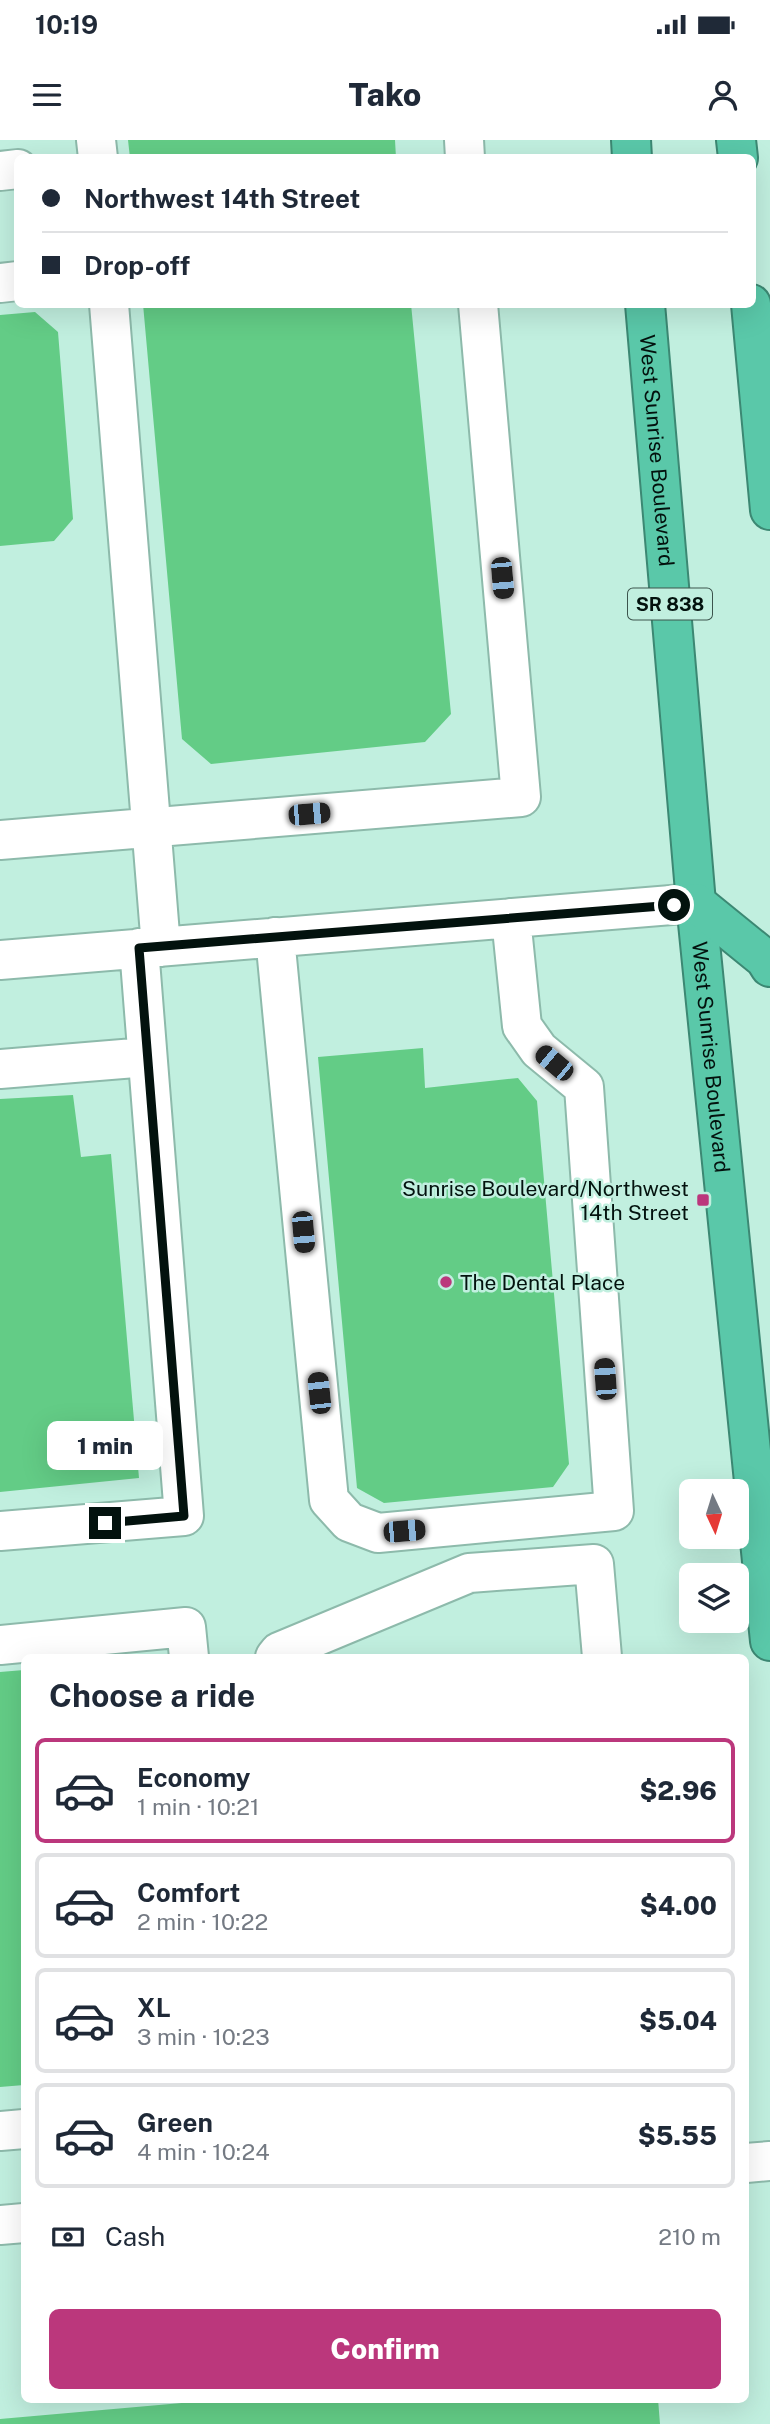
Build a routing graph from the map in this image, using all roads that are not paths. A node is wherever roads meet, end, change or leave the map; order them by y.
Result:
1 (109, 308) edge
2 (478, 308) edge
3 (645, 308) edge
4 (751, 308) edge
5 (770, 510) edge
6 (151, 827) junction
7 (0, 840) edge
8 (696, 903) junction
9 (511, 918) junction
10 (275, 937) junction
11 (150, 948) junction
12 (0, 960) edge
13 (770, 967) edge
14 (147, 1057) junction
15 (0, 1069) edge
16 (0, 1531) edge
17 (770, 1641) edge
18 (0, 1645) edge
19 (189, 1654) edge
20 (277, 1654) edge
21 (602, 1654) edge
22 (21, 2129) edge
23 (0, 2131) edge
24 (770, 2161) edge
25 (749, 2163) edge
26 (21, 2223) edge
27 (0, 2225) edge

1 - 6 street
2 - 6 street
3 - 8 highway, West Sunrise Boulevard / SR 838
4 - 5 highway
6 - 7 street
6 - 11 street
8 - 9 street
8 - 13 highway
8 - 17 highway, West Sunrise Boulevard / SR 838
9 - 10 street
9 - 10 street
10 - 11 street
11 - 12 street
11 - 14 street
14 - 15 street
14 - 16 street
18 - 19 street
20 - 21 street
22 - 23 street
24 - 25 street
26 - 27 street

